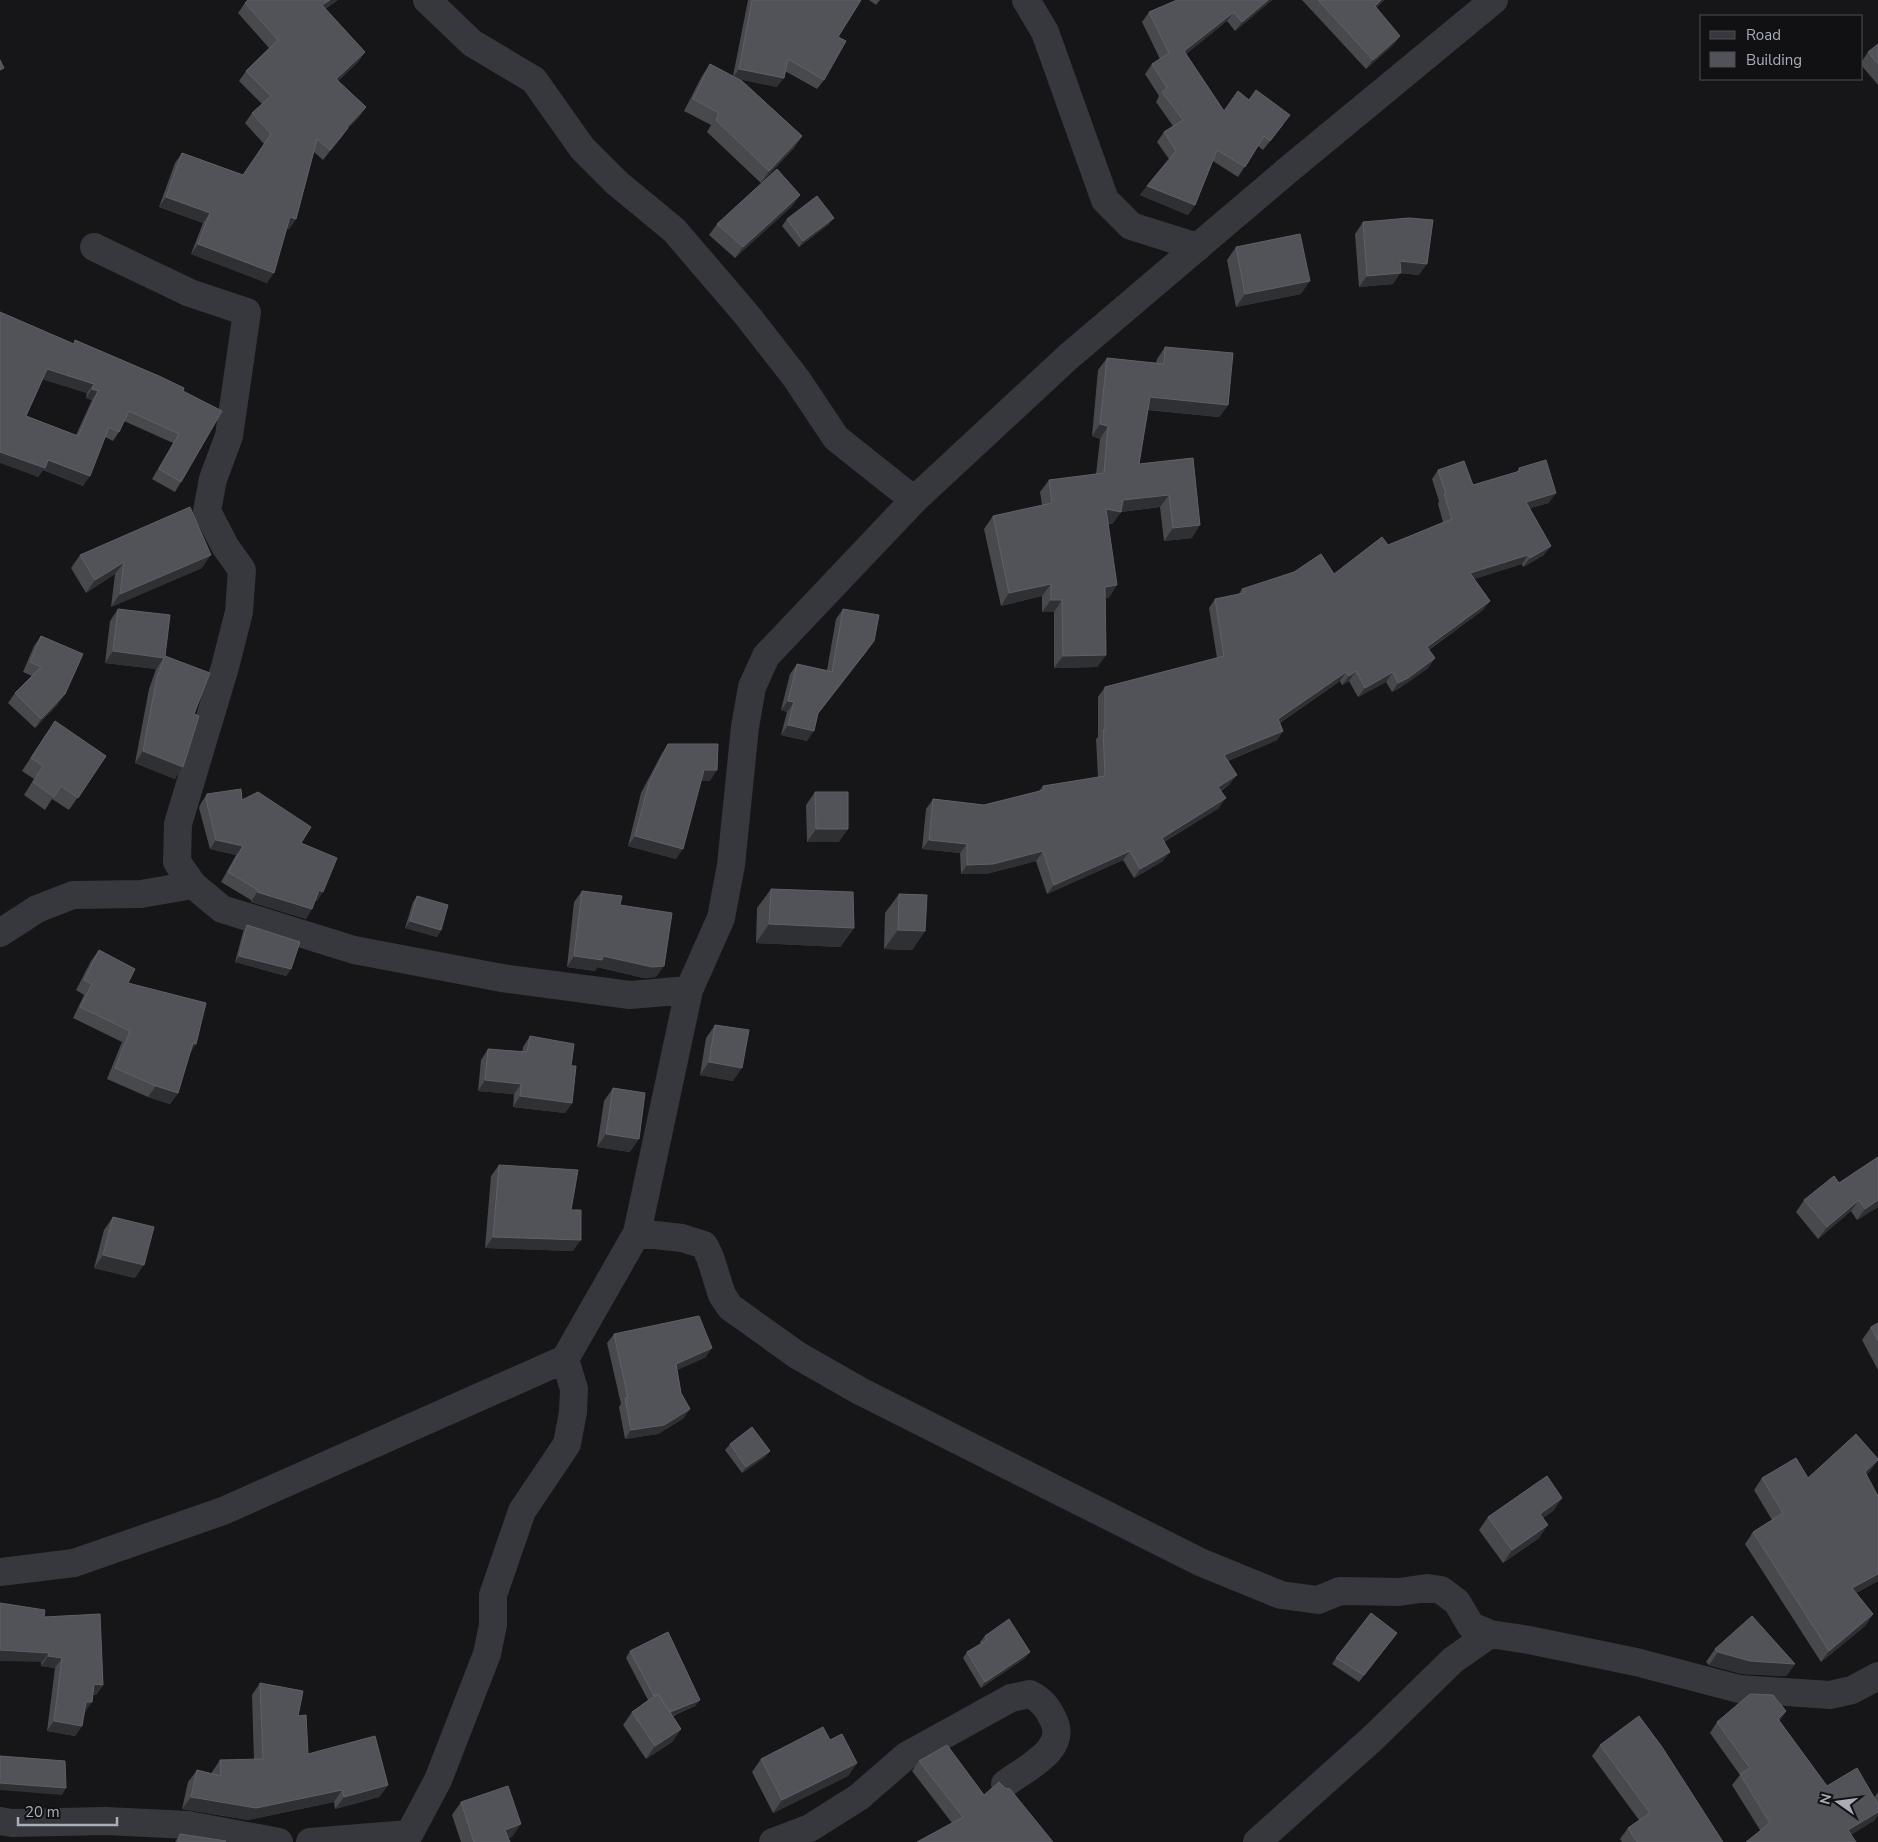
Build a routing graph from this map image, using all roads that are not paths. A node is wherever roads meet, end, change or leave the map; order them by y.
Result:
1 (427, 0) edge
2 (1026, 0) edge
3 (1494, 0) edge
4 (94, 247) dead end
5 (1198, 247) junction
6 (914, 500) junction
7 (193, 885) junction
8 (0, 933) edge
9 (689, 990) junction
10 (637, 1234) junction
11 (565, 1359) junction
12 (0, 1572) edge
13 (1490, 1634) junction
14 (1877, 1677) edge
15 (1005, 1784) dead end
16 (0, 1821) edge
17 (407, 1838) edge
18 (279, 1842) edge
19 (310, 1842) edge
20 (773, 1842) edge
21 (1257, 1842) edge

1 - 6 street
2 - 5 street
3 - 5 street
4 - 7 street
5 - 6 street
6 - 9 street
7 - 8 street
7 - 9 street
9 - 10 street
10 - 11 street
10 - 13 street
11 - 12 street
11 - 17 street
13 - 14 street
13 - 21 street
15 - 20 street
16 - 18 street
17 - 19 street

